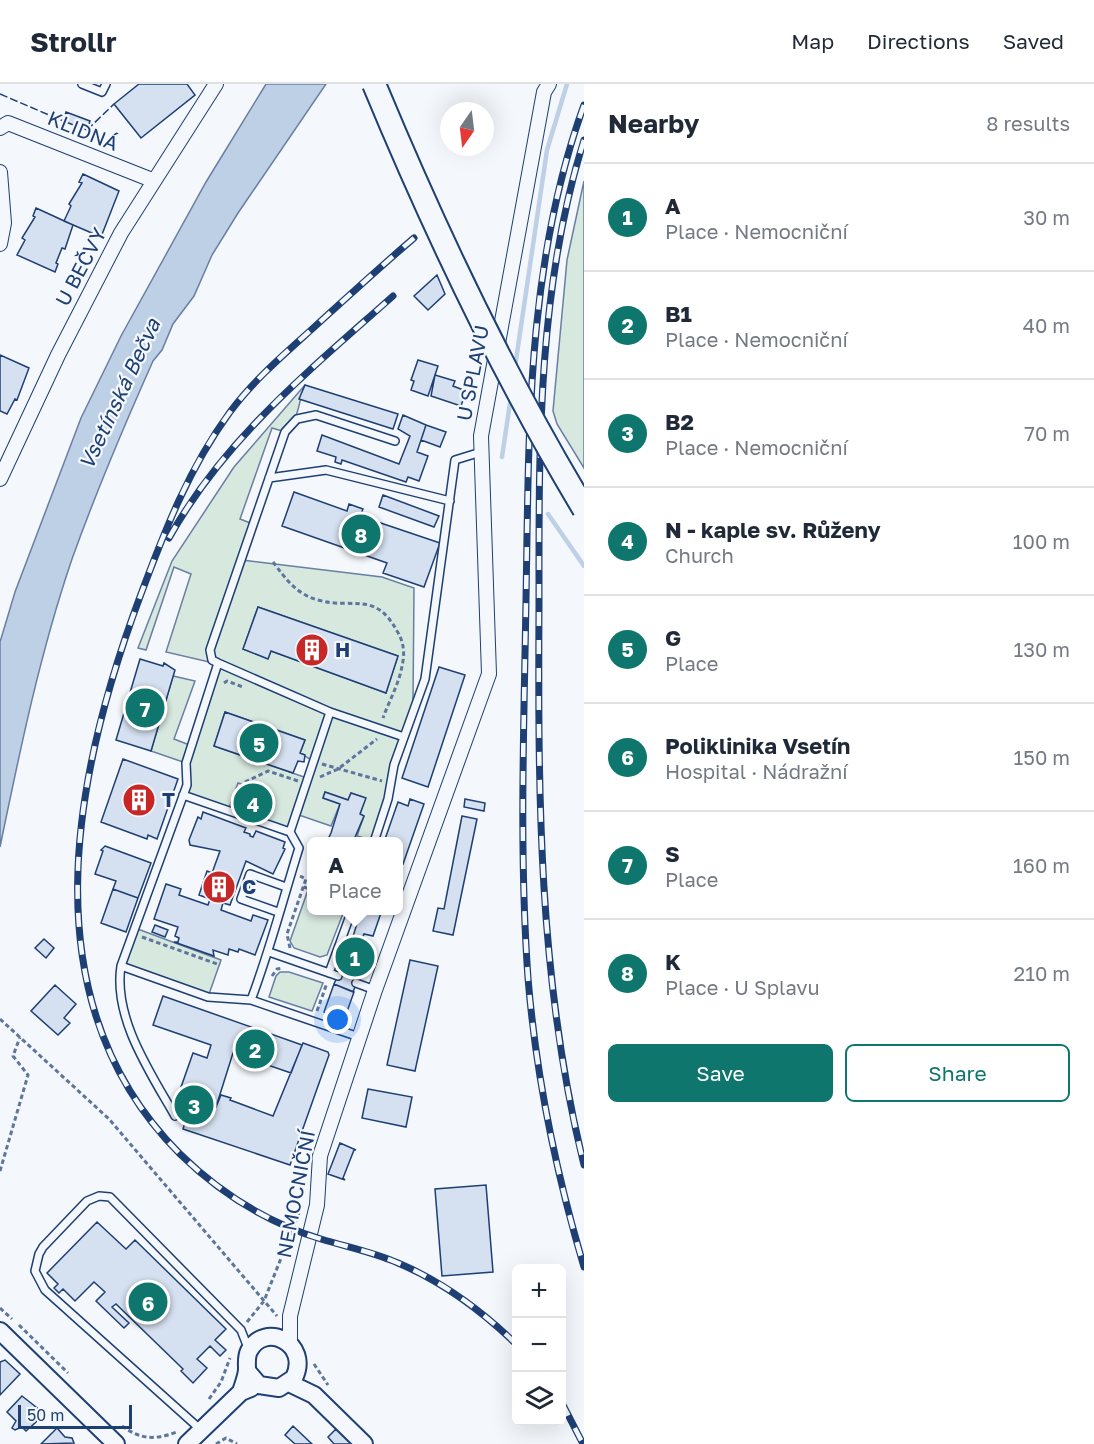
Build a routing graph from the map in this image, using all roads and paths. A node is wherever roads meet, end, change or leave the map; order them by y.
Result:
1 (82, 84) edge
2 (106, 84) edge
3 (216, 84) edge
4 (374, 84) edge
5 (549, 84) edge
6 (0, 128) edge
7 (0, 172) edge
8 (152, 180) junction
9 (0, 244) edge
10 (395, 441) dead end
11 (481, 452) junction
12 (269, 478) junction
13 (0, 479) edge
14 (450, 501) junction
15 (584, 509) edge
16 (273, 562) dead end
17 (218, 663) junction
18 (489, 674) joint
19 (220, 684) dead end
20 (248, 690) dead end
21 (330, 712) junction
22 (380, 729) junction
23 (405, 738) junction
24 (313, 761) junction
25 (338, 769) junction
26 (245, 782) dead end
27 (306, 784) junction
28 (392, 784) junction
29 (183, 795) junction
30 (290, 832) junction
31 (376, 837) edge
32 (291, 873) junction
33 (286, 887) junction
34 (304, 887) junction
35 (307, 888) edge
36 (278, 912) junction
37 (403, 912) edge
38 (350, 915) edge
39 (402, 915) edge
40 (132, 934) junction
41 (291, 950) dead end
42 (269, 952) junction
43 (220, 965) dead end
44 (120, 966) junction
45 (285, 967) dead end
46 (329, 973) junction
47 (338, 976) dead end
48 (322, 980) dead end
49 (356, 983) dead end
50 (375, 990) junction
51 (251, 1000) junction
52 (263, 1004) junction
53 (0, 1019) edge
54 (314, 1021) junction
55 (21, 1037) junction
56 (358, 1037) junction
57 (175, 1116) dead end
58 (0, 1171) edge
59 (301, 1208) dead end
60 (264, 1301) junction
61 (0, 1308) edge
62 (287, 1320) junction
63 (0, 1330) edge
64 (242, 1331) junction
65 (267, 1338) junction
66 (290, 1344) junction
67 (249, 1351) junction
68 (304, 1361) junction
69 (248, 1371) junction
70 (73, 1378) dead end
71 (289, 1383) junction
72 (259, 1385) junction
73 (321, 1389) junction
74 (241, 1392) junction
75 (114, 1420) dead end
76 (196, 1425) junction
77 (116, 1444) edge
78 (187, 1444) edge
79 (216, 1444) edge
80 (237, 1444) edge
81 (364, 1444) edge

1 - 2 lane
3 - 8 street, U BEČVY
4 - 15 main road, bridge
5 - 11 street, U SPLAVU
6 - 8 street, KLIDNÁ
7 - 9 street
8 - 13 street, U BEČVY
10 - 12 lane
11 - 14 lane
11 - 18 street, U SPLAVU
12 - 14 lane
12 - 17 lane
14 - 23 lane
16 - 22 path
17 - 21 lane
17 - 29 lane
18 - 37 street, NEMOCNIČNÍ
19 - 20 path
21 - 22 lane
21 - 24 lane
22 - 23 lane
22 - 25 path
23 - 28 lane
24 - 25 path
24 - 27 lane
25 - 27 path
25 - 28 path
26 - 27 path
27 - 30 lane
28 - 31 lane
29 - 30 lane
29 - 40 lane
30 - 32 lane
32 - 33 lane
32 - 34 path
33 - 36 lane
33 - 36 lane
34 - 35 path
34 - 41 path
36 - 42 lane
38 - 46 lane
39 - 50 street, NEMOCNIČNÍ
40 - 43 path
40 - 44 lane
42 - 46 lane
42 - 51 lane
44 - 51 lane
44 - 57 lane
45 - 52 path
46 - 47 lane
48 - 54 path
49 - 50 lane
50 - 56 street, NEMOCNIČNÍ
51 - 52 lane
52 - 54 lane
53 - 55 path
54 - 56 lane
55 - 58 path
55 - 60 path
56 - 62 street, NEMOCNIČNÍ
59 - 60 path
60 - 62 path
60 - 64 path
61 - 70 path
62 - 65 street, NEMOCNIČNÍ
62 - 66 street, NEMOCNIČNÍ
63 - 77 street
64 - 65 lane
64 - 67 lane
64 - 76 path
64 - 76 lane
65 - 66 street
65 - 67 street
66 - 68 street
67 - 69 street
68 - 71 street
68 - 73 street
68 - 73 path
69 - 72 street
69 - 74 street
71 - 72 street
71 - 73 street
72 - 74 street
73 - 81 street
74 - 76 street
75 - 76 path
76 - 78 street
79 - 80 path

